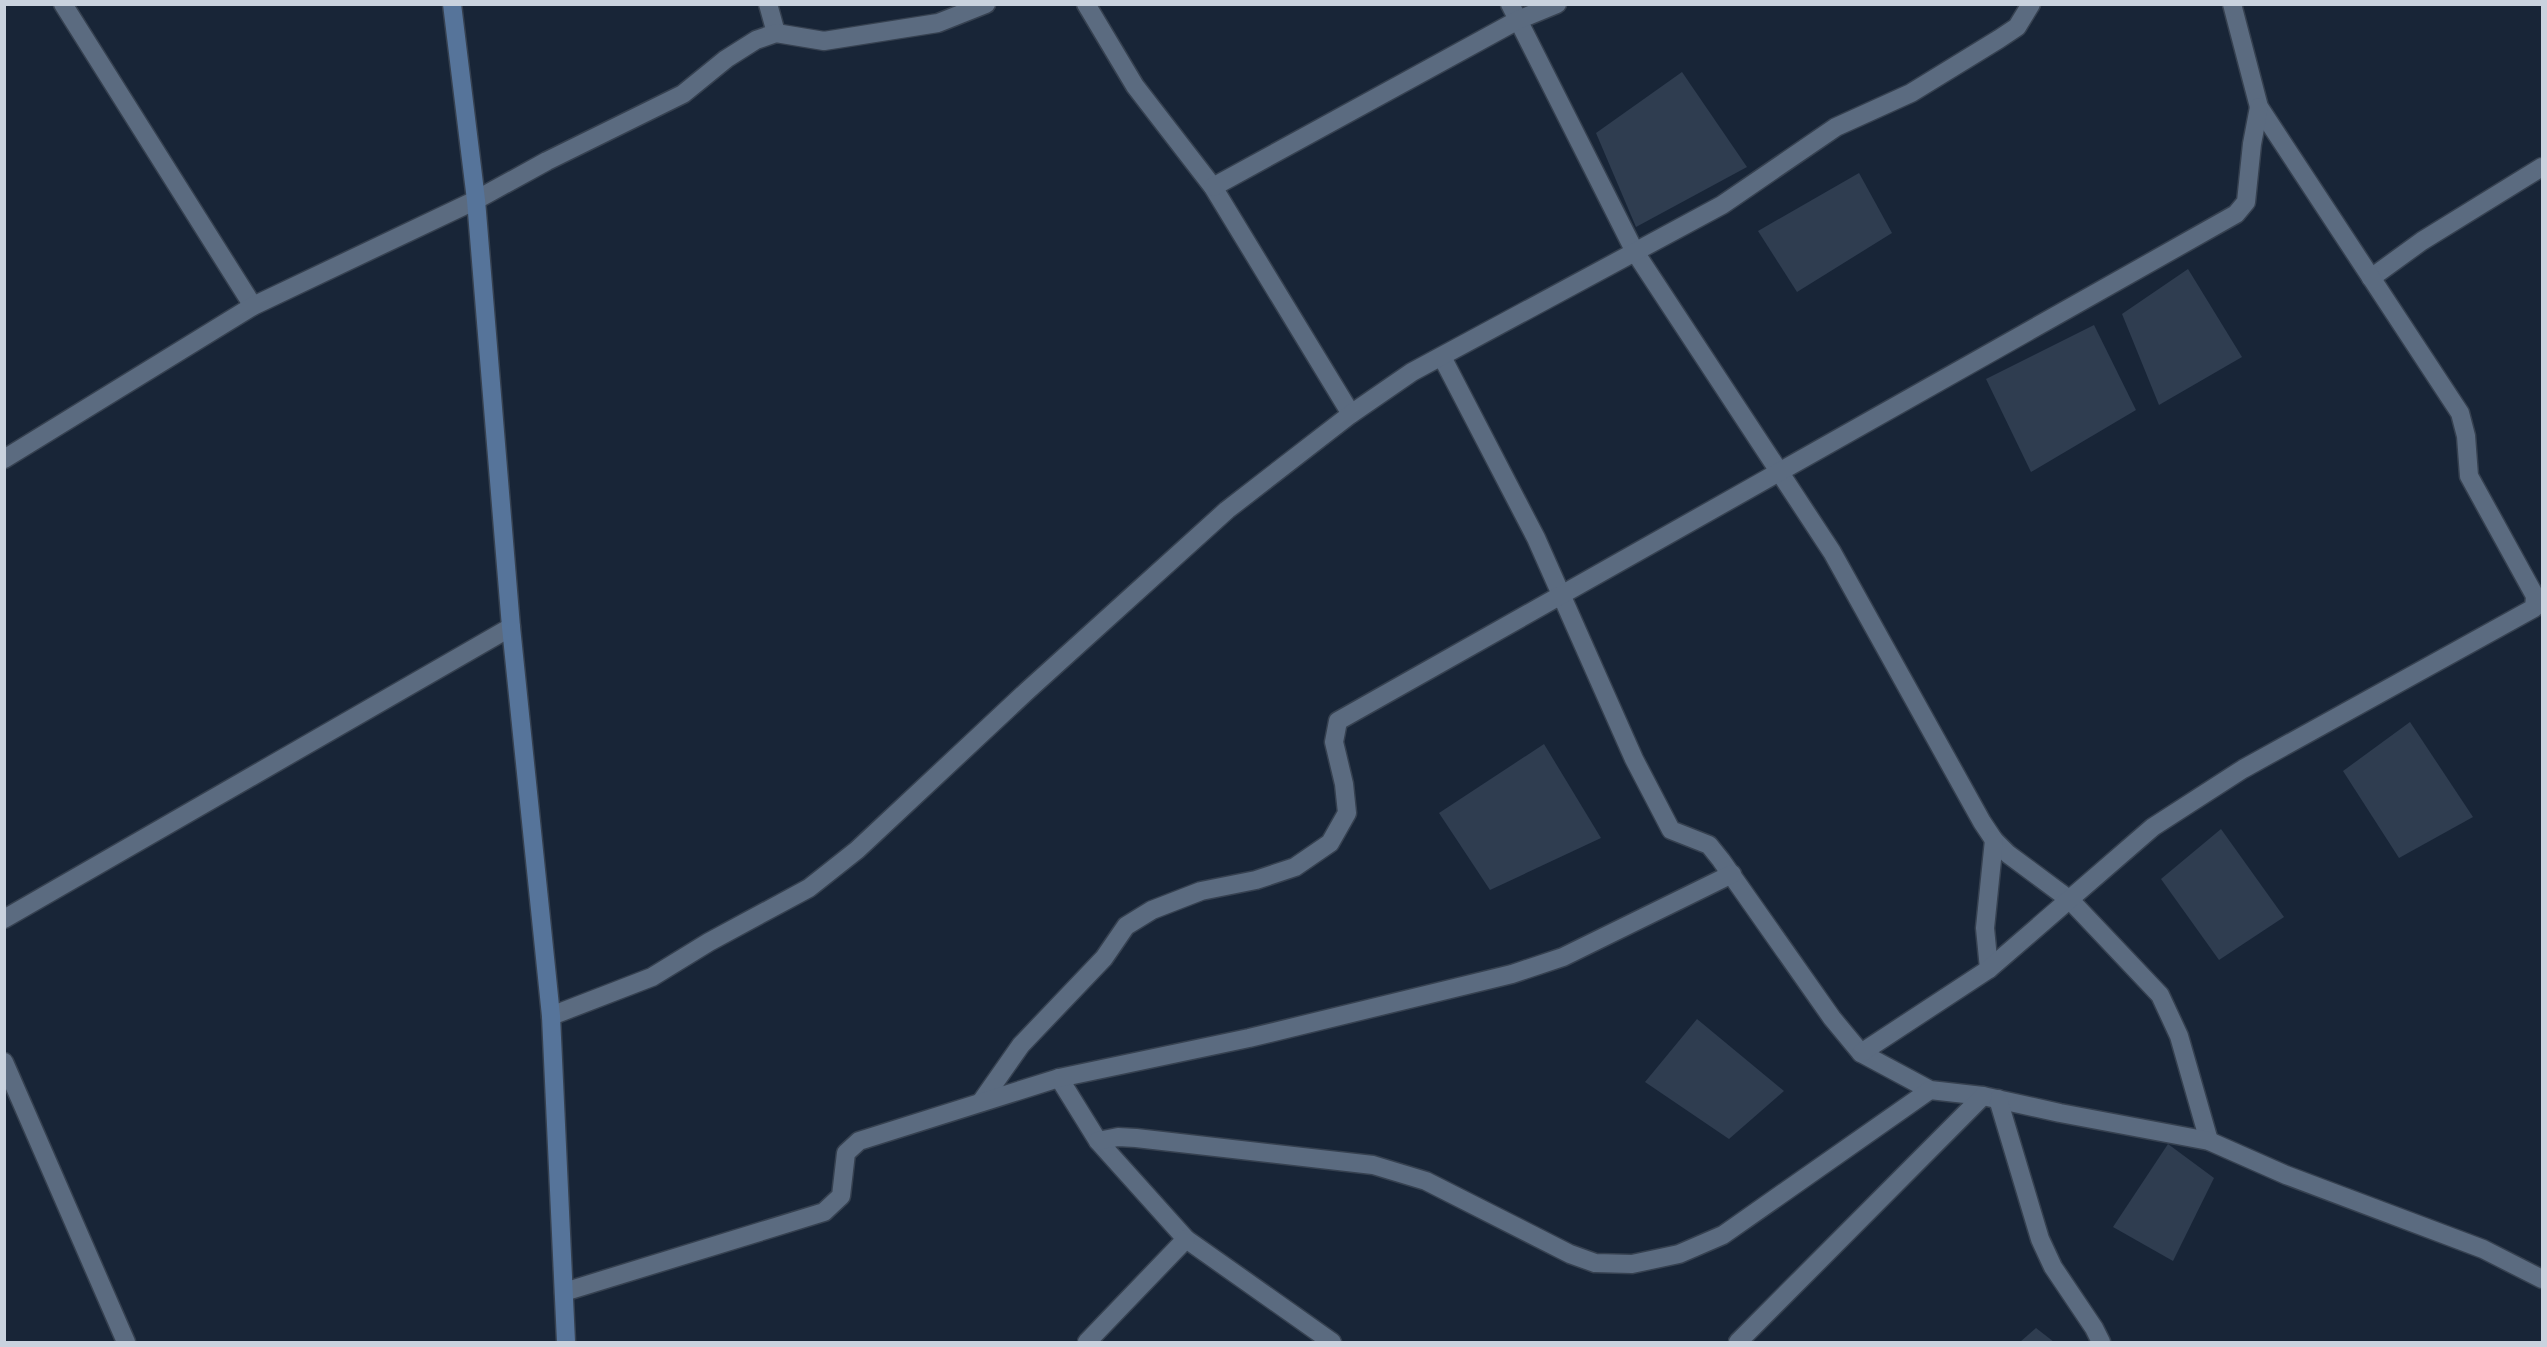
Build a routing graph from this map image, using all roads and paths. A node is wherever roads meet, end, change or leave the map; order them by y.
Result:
1 (63, 4) edge
2 (452, 4) edge
3 (768, 4) edge
4 (986, 4) edge
5 (1086, 4) edge
6 (1557, 4) edge
7 (2031, 4) edge
8 (2232, 4) edge
9 (1514, 13) edge
10 (776, 33) junction
11 (2259, 107) junction
12 (2542, 167) edge
13 (1213, 187) junction
14 (476, 200) junction
15 (1635, 252) junction
16 (2371, 278) junction
17 (253, 306) junction
18 (1442, 357) junction
19 (1351, 414) junction
20 (4, 459) edge
21 (1779, 473) junction
22 (1563, 596) junction
23 (511, 627) junction
24 (1994, 840) junction
25 (1732, 873) junction
26 (2070, 900) junction
27 (4, 919) edge
28 (1989, 969) junction
29 (551, 1016) junction
30 (1861, 1053) junction
31 (4, 1062) edge
32 (1059, 1078) junction
33 (1930, 1090) junction
34 (1990, 1098) junction
35 (981, 1102) junction
36 (1098, 1141) junction
37 (2209, 1141) junction
38 (1186, 1239) junction
39 (2542, 1279) edge
40 (564, 1292) junction
41 (126, 1342) edge
42 (566, 1342) edge
43 (1087, 1342) edge
44 (1332, 1342) edge
45 (1738, 1342) edge
46 (2101, 1342) edge

1 - 17 street
2 - 14 main road
3 - 10 street
4 - 10 street
5 - 13 street
6 - 9 street
7 - 15 street
8 - 11 street
9 - 13 street
9 - 15 street
10 - 14 street
11 - 16 street
11 - 21 street
12 - 16 street
13 - 19 street
14 - 17 street
14 - 23 main road
15 - 18 street
15 - 21 street
16 - 26 street
17 - 20 street
18 - 19 street
18 - 22 street
19 - 29 street
21 - 22 street
21 - 24 street
22 - 25 street
22 - 35 street
23 - 27 street
23 - 29 main road
24 - 26 street
24 - 28 street
25 - 30 street
25 - 32 street
26 - 28 street
26 - 37 street
28 - 30 street
29 - 40 main road
30 - 33 street
31 - 41 street
32 - 35 street
32 - 36 street
33 - 34 street
33 - 36 street
34 - 37 street
34 - 45 street
34 - 46 street
35 - 40 street
36 - 38 street
37 - 39 street
38 - 43 street
38 - 44 street
40 - 42 main road

